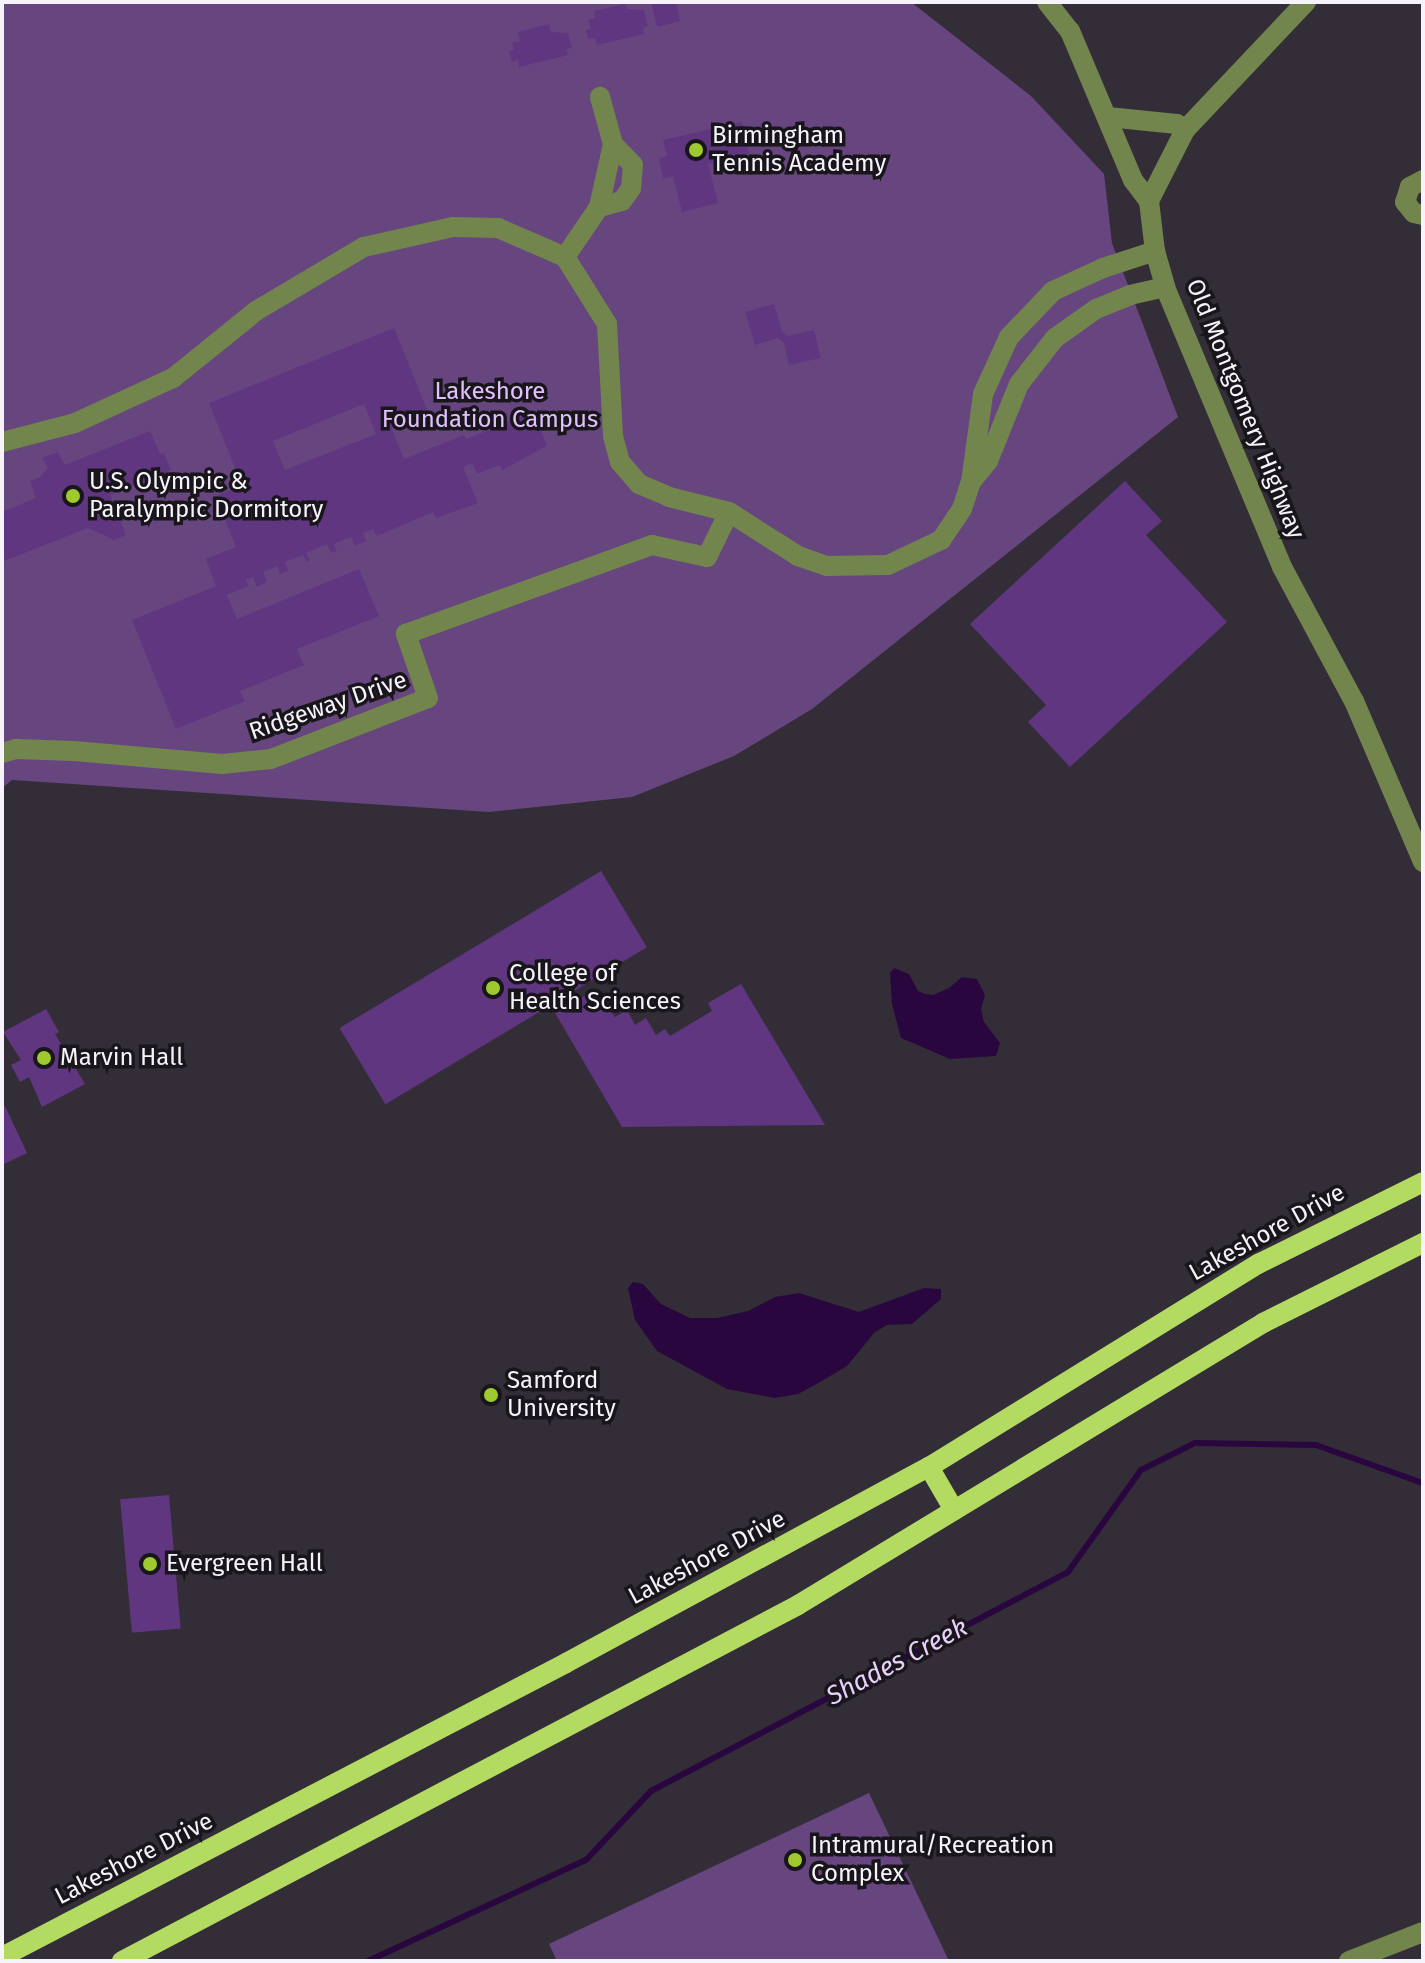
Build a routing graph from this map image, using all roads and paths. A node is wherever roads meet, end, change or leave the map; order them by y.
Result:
1 (1047, 2) edge
2 (1306, 2) edge
3 (600, 97) dead end
4 (1108, 117) junction
5 (1185, 130) junction
6 (1423, 180) edge
7 (1149, 201) junction
8 (1423, 215) edge
9 (1155, 251) junction
10 (565, 257) junction
11 (1165, 287) junction
12 (1035, 311) junction
13 (1055, 338) junction
14 (2, 442) edge
15 (971, 482) junction
16 (729, 512) junction
17 (2, 753) edge
18 (1423, 862) edge
19 (1423, 1182) edge
20 (1423, 1243) edge
21 (929, 1467) junction
22 (954, 1510) junction
23 (1423, 1932) edge
24 (2, 1957) edge
25 (122, 1961) edge
26 (1349, 1961) edge

1 - 4 street
2 - 5 street
3 - 10 street
4 - 5 street
4 - 7 street
5 - 7 street
6 - 8 street
7 - 9 street, Old Montgomery Highway
9 - 11 street, Old Montgomery Highway
9 - 12 street
10 - 14 street
10 - 16 street
11 - 13 street
11 - 18 street, Old Montgomery Highway
12 - 13 street
12 - 15 street
13 - 15 street
15 - 16 street
16 - 17 street, Ridgeway Drive
19 - 21 main road, Lakeshore Drive
20 - 22 main road
21 - 22 main road
21 - 24 main road, Lakeshore Drive
22 - 25 main road
23 - 26 street

